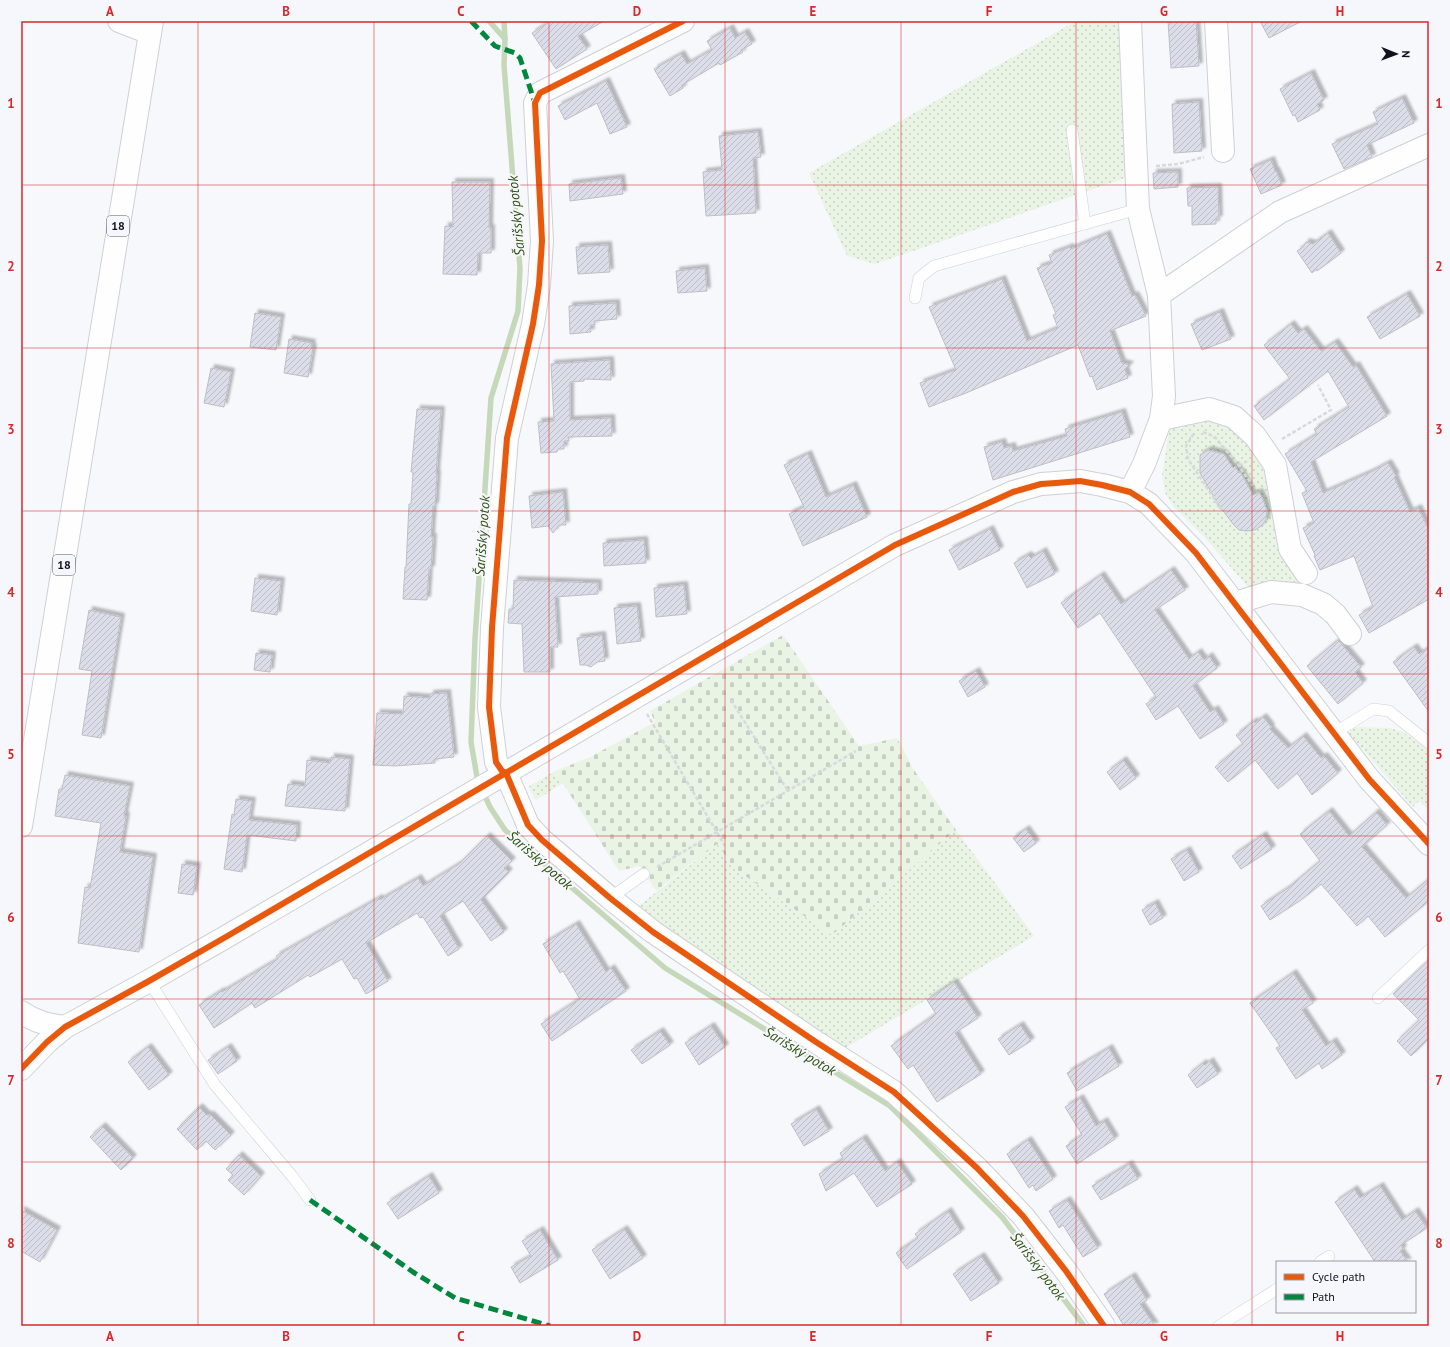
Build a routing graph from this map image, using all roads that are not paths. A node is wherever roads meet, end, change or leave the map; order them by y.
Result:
1 (119, 21) edge
2 (683, 21) edge
3 (1130, 21) edge
4 (1216, 21) edge
5 (151, 27) edge
6 (1072, 130) dead end
7 (1429, 145) edge
8 (1223, 151) road end
9 (1138, 209) junction
10 (1085, 224) junction
11 (1159, 295) junction
12 (915, 298) dead end
13 (1170, 417) junction
14 (1130, 492) junction
15 (1306, 573) dead end
16 (1235, 603) junction
17 (1350, 634) dead end
18 (1333, 734) junction
19 (1429, 743) edge
20 (500, 776) junction
21 (21, 826) edge
22 (1429, 844) edge
23 (644, 874) road end
24 (610, 898) junction
25 (1429, 950) edge
26 (149, 981) junction
27 (1378, 998) dead end
28 (21, 1012) edge
29 (65, 1027) junction
30 (21, 1069) edge
31 (310, 1200) dead end
32 (1276, 1290) edge
33 (1104, 1326) edge
34 (1219, 1326) edge

1 - 5 street
2 - 20 street
3 - 9 street
4 - 8 street
5 - 21 street, 18
6 - 10 lane
7 - 11 street
9 - 10 lane
9 - 11 street
10 - 12 lane
11 - 13 street
13 - 14 street
13 - 15 street
14 - 16 street
14 - 20 street
16 - 17 street
16 - 18 street
18 - 19 lane
18 - 22 street
20 - 24 street
20 - 26 street
23 - 24 lane
24 - 33 street
25 - 27 lane
26 - 29 street
26 - 31 lane
28 - 29 street
29 - 30 street
32 - 34 lane

